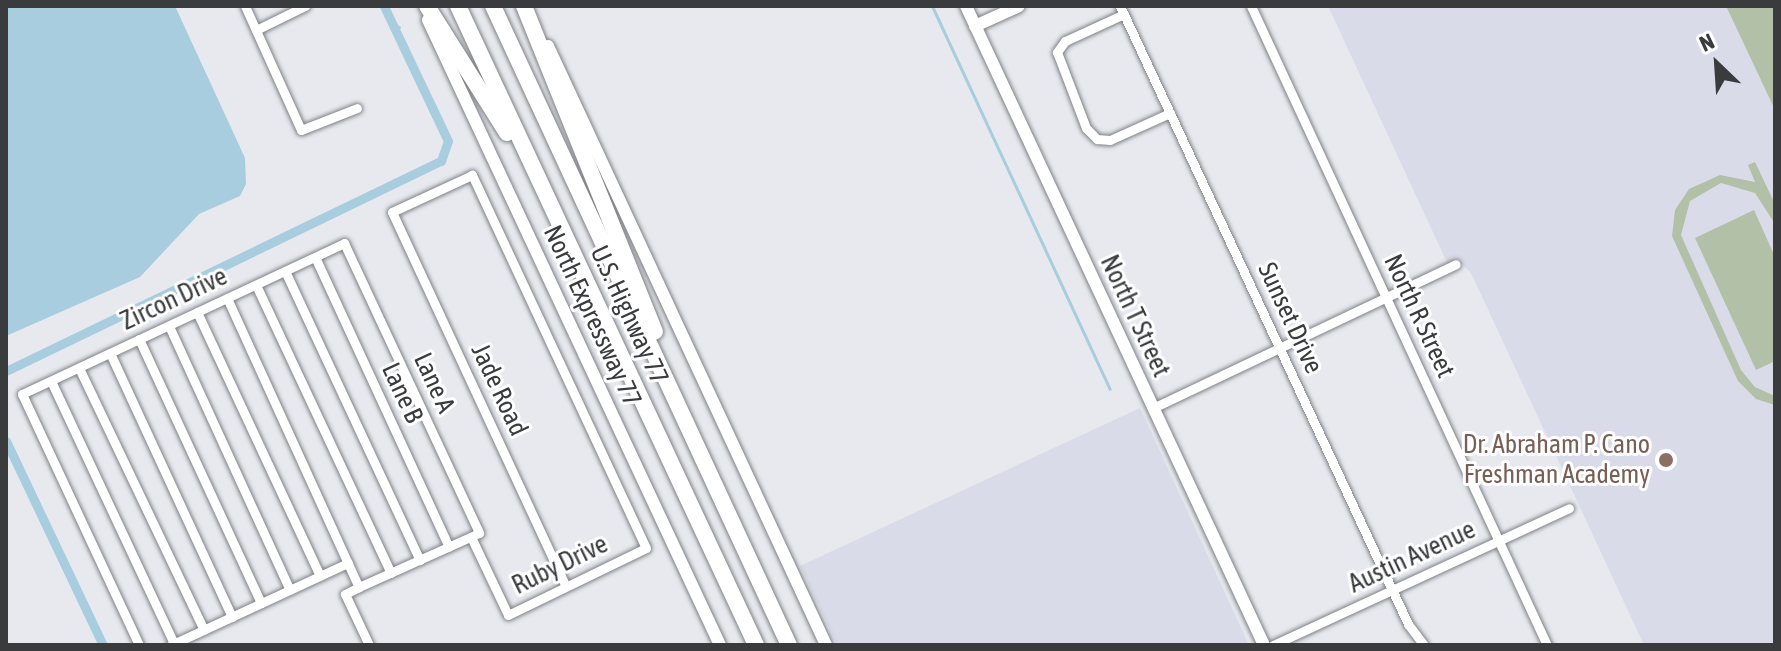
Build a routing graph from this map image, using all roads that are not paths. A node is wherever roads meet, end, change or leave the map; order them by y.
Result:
1 (245, 6) edge
2 (305, 6) edge
3 (425, 6) edge
4 (458, 6) edge
5 (493, 6) edge
6 (527, 6) edge
7 (966, 6) edge
8 (1019, 6) edge
9 (1251, 6) edge
10 (1122, 10) edge
11 (975, 26) junction
12 (256, 30) junction
13 (357, 108) dead end
14 (1170, 113) junction
15 (344, 243) joint
16 (315, 257) junction
17 (1456, 264) dead end
18 (285, 271) junction
19 (587, 281) junction
20 (256, 285) junction
21 (227, 298) junction
22 (1387, 298) junction
23 (197, 312) junction
24 (169, 326) junction
25 (139, 339) junction
26 (1279, 348) junction
27 (110, 353) junction
28 (79, 368) junction
29 (51, 381) junction
30 (1153, 408) junction
31 (704, 460) junction
32 (1569, 508) dead end
33 (471, 537) junction
34 (1499, 541) junction
35 (449, 547) junction
36 (646, 548) joint
37 (420, 560) junction
38 (348, 563) junction
39 (391, 573) junction
40 (320, 576) junction
41 (566, 586) junction
42 (359, 587) junction
43 (290, 590) junction
44 (1392, 590) junction
45 (261, 603) junction
46 (232, 617) junction
47 (204, 630) junction
48 (172, 644) edge
49 (139, 645) edge
50 (369, 645) edge
51 (720, 645) edge
52 (753, 645) edge
53 (789, 645) edge
54 (826, 645) edge
55 (1264, 645) edge
56 (1273, 645) edge
57 (1424, 645) edge
58 (1547, 645) edge

1 - 12 street
2 - 12 street
3 - 19 highway
3 - 51 main road, North Expressway 77
4 - 19 highway, U.S. Highway 77
5 - 31 highway, U.S. Highway 77
6 - 31 highway
6 - 54 main road
7 - 11 main road, North T Street
8 - 11 main road
9 - 22 street, North R Street
10 - 14 street, Sunset Drive
10 - 14 street
11 - 30 main road, North T Street
12 - 13 street
14 - 26 street, Sunset Drive
15 - 16 street, Zircon Drive
15 - 33 street, Lane A
16 - 18 street, Zircon Drive
16 - 35 street, Lane B
17 - 22 street
18 - 20 street, Zircon Drive
18 - 37 street
19 - 52 highway, U.S. Highway 77
20 - 21 street, Zircon Drive
20 - 39 street
21 - 23 street, Zircon Drive
21 - 38 street
22 - 26 street
22 - 34 street, North R Street
23 - 24 street, Zircon Drive
23 - 40 street
24 - 25 street, Zircon Drive
24 - 43 street
25 - 27 street, Zircon Drive
25 - 45 street
26 - 30 street
26 - 44 street, Sunset Drive
27 - 28 street, Zircon Drive
27 - 46 street
28 - 29 street, Zircon Drive
28 - 47 street
29 - 48 street
29 - 49 street, Zircon Drive
30 - 55 main road, North T Street
31 - 53 highway, U.S. Highway 77
32 - 34 street, Austin Avenue
33 - 35 street
33 - 41 street, Ruby Drive
34 - 44 street, Austin Avenue
34 - 58 street, North R Street
35 - 37 street
36 - 41 street, Ruby Drive
36 - 41 street, Jade Road
37 - 39 street
38 - 40 street
38 - 42 street
39 - 42 street
40 - 43 street
42 - 50 street
43 - 45 street
44 - 56 street, Austin Avenue
44 - 57 street, Sunset Drive
45 - 46 street
46 - 47 street
47 - 48 street

